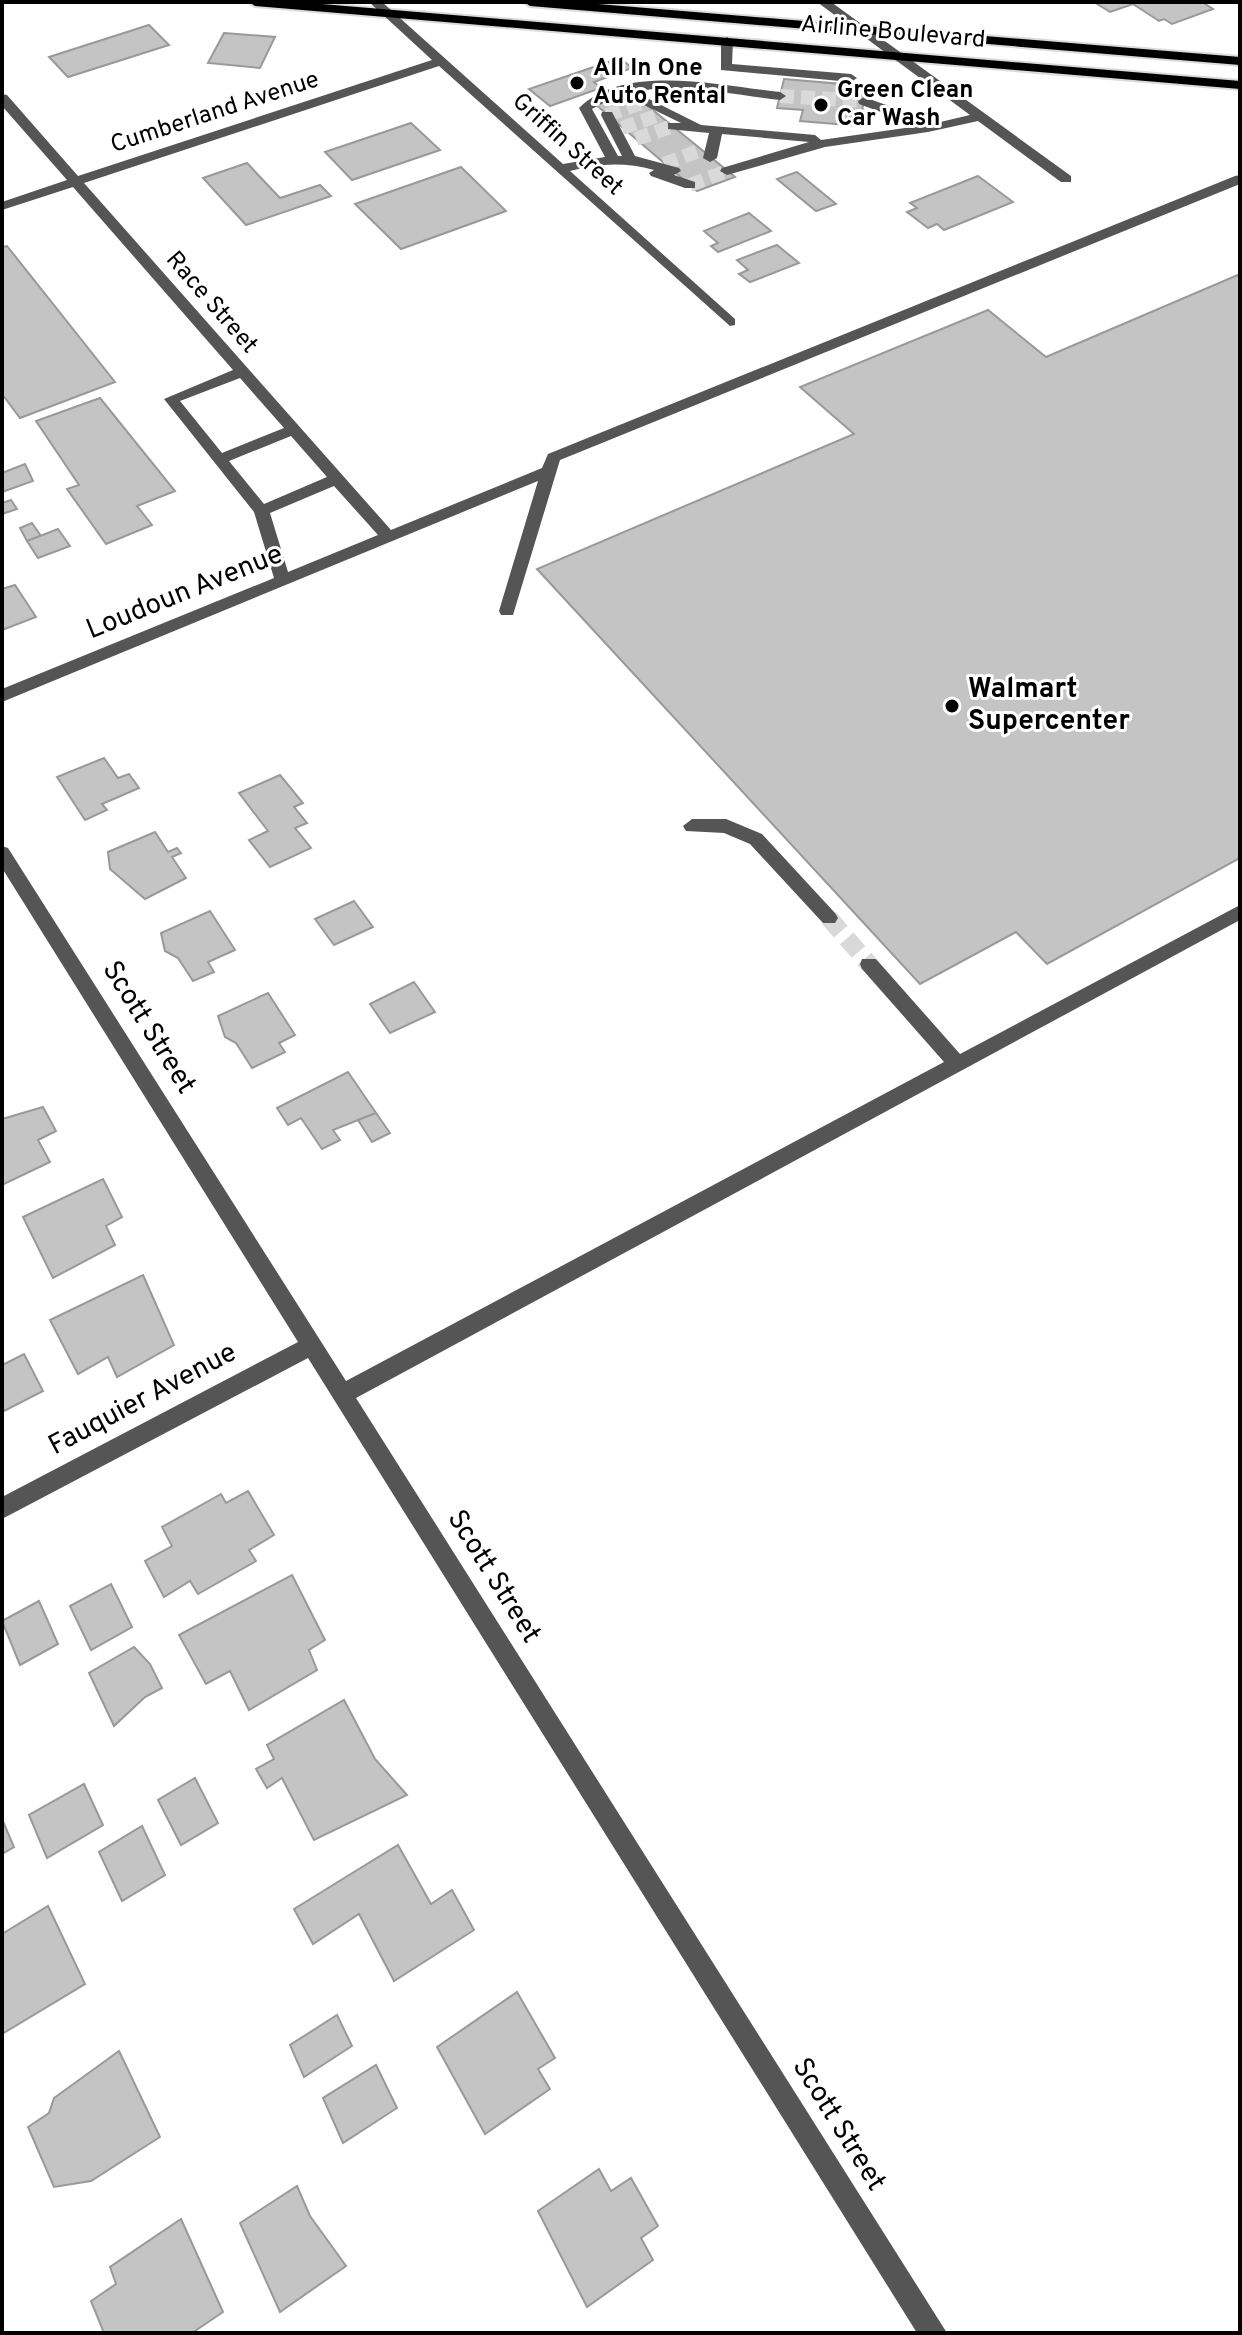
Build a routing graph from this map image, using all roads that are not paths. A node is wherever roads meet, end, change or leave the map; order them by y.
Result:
1 (255, 2) edge
2 (375, 2) edge
3 (530, 2) edge
4 (823, 2) edge
5 (387, 13) junction
6 (860, 29) junction
7 (727, 41) junction
8 (897, 56) junction
9 (441, 61) junction
10 (1240, 61) edge
11 (851, 78) dead end
12 (1240, 85) edge
13 (780, 96) tunnel mouth
14 (2, 98) edge
15 (864, 101) tunnel mouth
16 (644, 102) tunnel mouth
17 (607, 115) dead end
18 (659, 115) tunnel mouth
19 (980, 116) junction
20 (673, 126) tunnel mouth
21 (622, 128) dead end
22 (941, 129) junction
23 (716, 132) junction
24 (636, 139) tunnel mouth
25 (839, 140) junction
26 (690, 141) tunnel mouth
27 (706, 154) tunnel mouth
28 (622, 160) junction
29 (562, 169) junction
30 (727, 171) tunnel mouth
31 (1066, 179) dead end
32 (1240, 179) edge
33 (75, 182) junction
34 (690, 185) tunnel mouth
35 (2, 206) edge
36 (730, 322) dead end
37 (242, 372) junction
38 (293, 430) junction
39 (220, 459) junction
40 (548, 471) junction
41 (336, 479) junction
42 (261, 511) junction
43 (388, 537) junction
44 (283, 581) junction
45 (507, 611) dead end
46 (2, 696) edge
47 (692, 826) dead end
48 (2, 853) edge
49 (1240, 912) edge
50 (829, 918) tunnel mouth
51 (869, 964) tunnel mouth
52 (958, 1065) junction
53 (312, 1345) junction
54 (343, 1394) junction
55 (2, 1509) edge
56 (933, 2333) edge

1 - 5 main road, Airline Boulevard
2 - 5 street, Griffin Street
3 - 6 main road, Airline Boulevard
4 - 6 street
5 - 7 main road, Airline Boulevard
5 - 9 street, Griffin Street
6 - 8 street
6 - 10 main road, Airline Boulevard
7 - 8 main road, Airline Boulevard
7 - 11 street
8 - 12 main road, Airline Boulevard
8 - 19 street
9 - 29 street, Griffin Street
9 - 33 street, Cumberland Avenue
13 - 28 street
14 - 33 street, Race Street
15 - 22 street
16 - 23 street
17 - 28 street
18 - 23 street
19 - 22 street
19 - 31 street
20 - 23 street
21 - 28 street
22 - 25 street
23 - 25 street
23 - 26 street
23 - 27 street
24 - 28 street
25 - 30 street
28 - 28 street
28 - 29 street
28 - 34 street
29 - 36 street, Griffin Street
32 - 40 street, Loudoun Avenue
33 - 35 street, Cumberland Avenue
33 - 37 street, Race Street
37 - 38 street, Race Street
37 - 39 street
38 - 39 street
38 - 41 street, Race Street
39 - 42 street
40 - 43 street, Loudoun Avenue
40 - 45 street
41 - 42 street
41 - 43 street, Race Street
42 - 44 street
43 - 44 street, Loudoun Avenue
44 - 46 street, Loudoun Avenue
47 - 50 street
48 - 53 street, Scott Street
49 - 52 street
51 - 52 street
52 - 54 street
53 - 54 street, Scott Street
53 - 55 street, Fauquier Avenue
54 - 56 street, Scott Street

